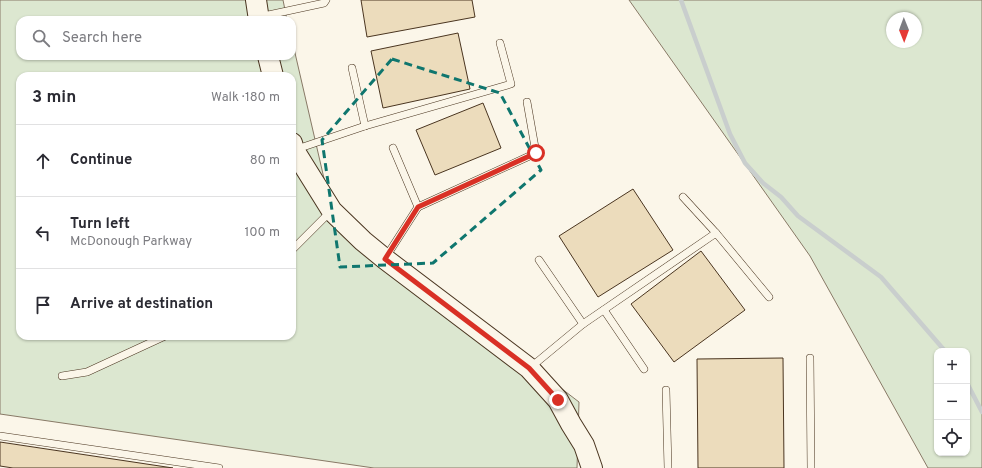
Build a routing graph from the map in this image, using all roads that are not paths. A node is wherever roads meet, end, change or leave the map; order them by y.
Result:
1 (326, 0) edge
2 (258, 12) edge
3 (500, 43) dead end
4 (269, 60) edge
5 (352, 68) dead end
6 (272, 72) edge
7 (527, 102) dead end
8 (365, 126) junction
9 (296, 145) edge
10 (393, 148) dead end
11 (296, 151) edge
12 (683, 197) dead end
13 (418, 207) junction
14 (332, 211) junction
15 (716, 233) junction
16 (296, 246) edge
17 (385, 259) junction
18 (539, 260) dead end
19 (769, 297) dead end
20 (604, 310) junction
21 (583, 324) junction
22 (156, 340) edge
23 (810, 358) dead end
24 (529, 368) junction
25 (644, 369) dead end
26 (62, 376) dead end
27 (666, 390) dead end
28 (0, 436) edge
29 (219, 468) edge
30 (592, 468) edge
31 (668, 468) edge
32 (811, 468) edge

1 - 2 lane
3 - 8 lane
4 - 6 street
5 - 8 lane
7 - 13 lane
8 - 9 lane
10 - 13 lane
11 - 14 street
12 - 15 lane
13 - 17 lane
14 - 16 lane
14 - 17 street
15 - 19 lane
15 - 20 lane
17 - 24 street
18 - 21 lane
20 - 21 lane
20 - 25 lane
21 - 24 lane
22 - 26 lane
23 - 32 lane
24 - 30 street
27 - 31 lane
28 - 29 lane

